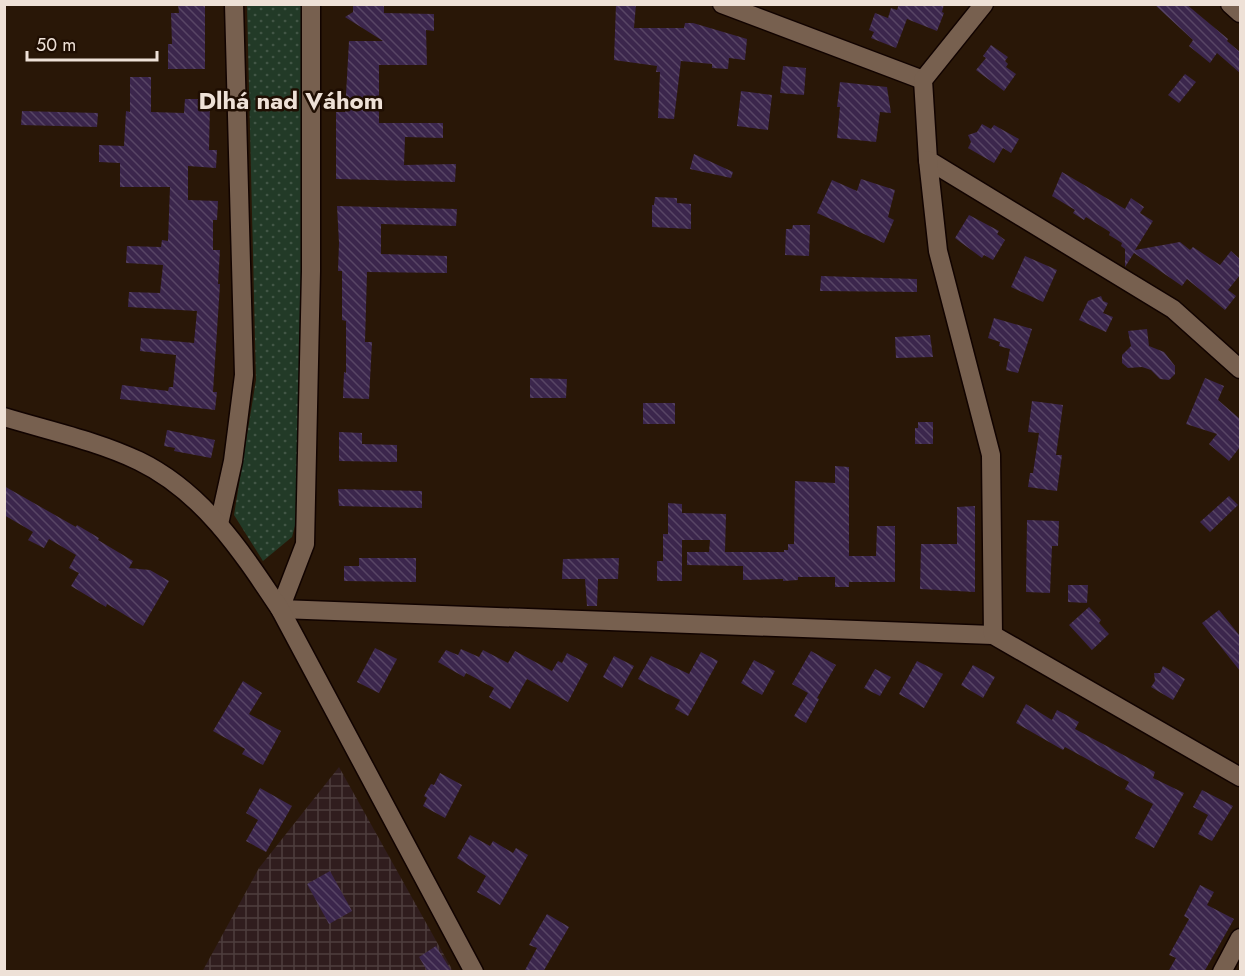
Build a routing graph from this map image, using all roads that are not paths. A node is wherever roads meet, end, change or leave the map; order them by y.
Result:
1 (234, 4) edge
2 (311, 4) edge
3 (722, 4) edge
4 (984, 4) edge
5 (1230, 4) edge
6 (1240, 13) edge
7 (923, 80) junction
8 (928, 160) junction
9 (1240, 369) edge
10 (4, 417) edge
11 (219, 524) junction
12 (280, 609) junction
13 (993, 635) junction
14 (1240, 777) edge
15 (1240, 938) edge
16 (474, 972) edge
17 (1222, 972) edge

1 - 11 street
2 - 12 street
3 - 7 street
4 - 7 street
5 - 6 street
7 - 8 street
8 - 9 street
8 - 13 street
10 - 11 street
11 - 12 street
12 - 13 street
12 - 16 street
13 - 14 street
15 - 17 street

